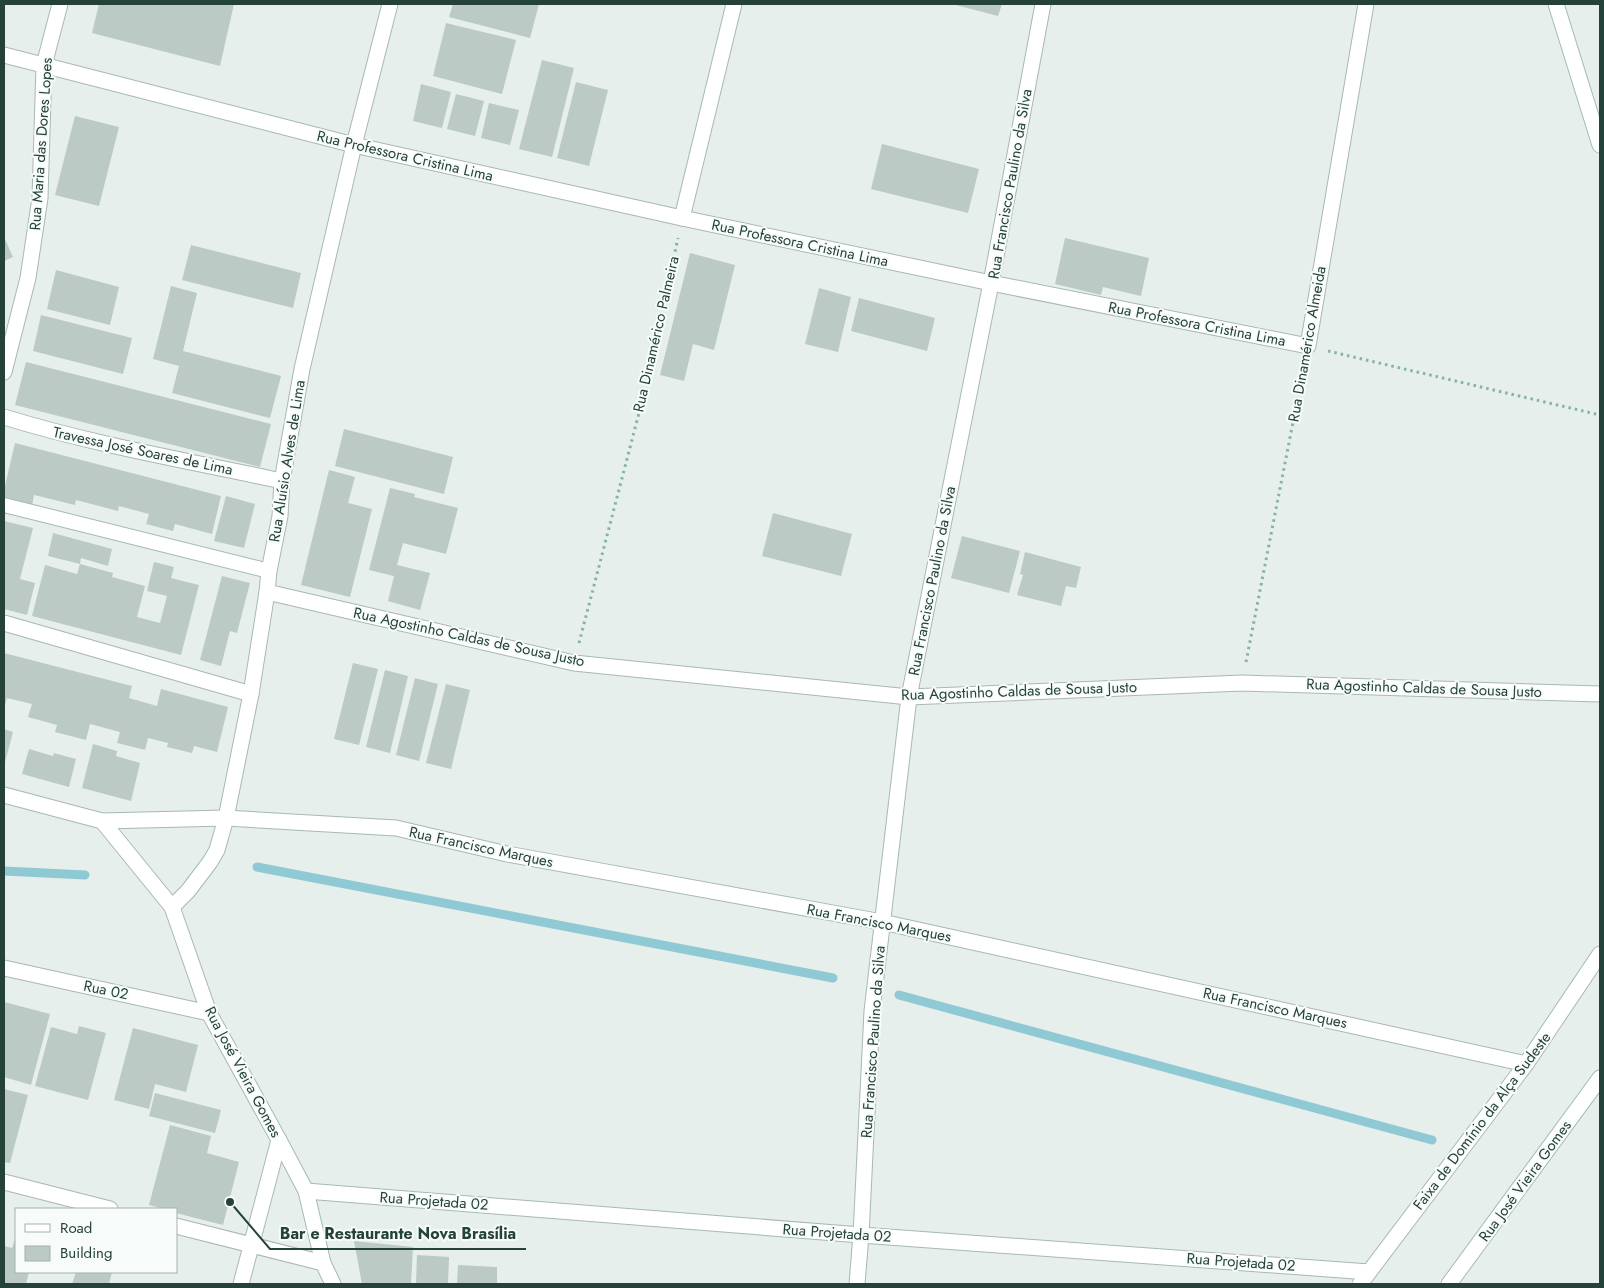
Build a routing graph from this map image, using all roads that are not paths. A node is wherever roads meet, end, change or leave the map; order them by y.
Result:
1 (60, 4) edge
2 (390, 4) edge
3 (734, 4) edge
4 (1043, 4) edge
5 (1366, 4) edge
6 (1554, 6) edge
7 (4, 55) edge
8 (44, 64) junction
9 (1600, 145) edge
10 (354, 146) junction
11 (682, 218) junction
12 (991, 283) junction
13 (1308, 346) joint
14 (4, 372) edge
15 (4, 417) edge
16 (282, 481) junction
17 (4, 505) edge
18 (269, 571) junction
19 (268, 592) junction
20 (4, 623) edge
21 (251, 694) junction
22 (1600, 694) edge
23 (909, 697) junction
24 (4, 795) edge
25 (226, 818) junction
26 (102, 821) junction
27 (172, 906) junction
28 (882, 922) junction
29 (1600, 954) edge
30 (4, 968) edge
31 (209, 1013) junction
32 (1526, 1064) junction
33 (1600, 1078) edge
34 (279, 1140) junction
35 (4, 1182) edge
36 (306, 1191) junction
37 (106, 1208) edge
38 (178, 1227) edge
39 (861, 1235) junction
40 (251, 1246) junction
41 (323, 1263) junction
42 (1369, 1272) junction
43 (241, 1284) edge
44 (333, 1284) edge
45 (857, 1284) edge
46 (1360, 1284) edge
47 (1450, 1284) edge

1 - 8 street, Rua Maria das Dores Lopes
2 - 10 street, Rua Aluísio Alves de Lima
3 - 11 street
4 - 12 street, Rua Francisco Paulino da Silva
5 - 13 street, Rua Dinamérico Almeida
6 - 9 street
7 - 8 street, Rua Professora Cristina Lima
8 - 10 street, Rua Professora Cristina Lima
8 - 14 street, Rua Maria das Dores Lopes
10 - 11 street, Rua Professora Cristina Lima
10 - 16 street, Rua Aluísio Alves de Lima
11 - 12 street, Rua Professora Cristina Lima
12 - 13 street, Rua Professora Cristina Lima
12 - 23 street, Rua Francisco Paulino da Silva
15 - 16 street, Travessa José Soares de Lima
16 - 18 street, Rua Aluísio Alves de Lima
17 - 18 lane
18 - 19 street, Rua Aluísio Alves de Lima
19 - 21 street, Rua Aluísio Alves de Lima
19 - 23 street, Rua Agostinho Caldas de Sousa Justo
20 - 21 street
21 - 25 street, Rua Aluísio Alves de Lima
22 - 23 street, Rua Agostinho Caldas de Sousa Justo
23 - 28 street, Rua Francisco Paulino da Silva
24 - 26 street, Rua Francisco Marques
25 - 26 street, Rua Francisco Marques
25 - 27 street, Rua Aluísio Alves de Lima
25 - 28 street, Rua Francisco Marques
26 - 27 street, Rua José Vieira Gomes
27 - 31 street, Rua José Vieira Gomes
28 - 32 street, Rua Francisco Marques
28 - 39 street, Rua Francisco Paulino da Silva
29 - 32 street, Faixa de Domínio da Alça Sudeste
30 - 31 street, Rua 02
31 - 34 street, Rua José Vieira Gomes
32 - 42 street, Faixa de Domínio da Alça Sudeste
33 - 47 street, Rua José Vieira Gomes
34 - 36 street, Rua José Vieira Gomes
34 - 40 street
35 - 37 street
36 - 39 street, Rua Projetada 02
36 - 41 street, Rua José Vieira Gomes
38 - 40 street
39 - 42 street, Rua Projetada 02
39 - 45 street, Rua Francisco Paulino da Silva
40 - 41 street
40 - 43 street
41 - 44 street, Rua José Vieira Gomes
42 - 46 street, Faixa de Domínio da Alça Sudeste

